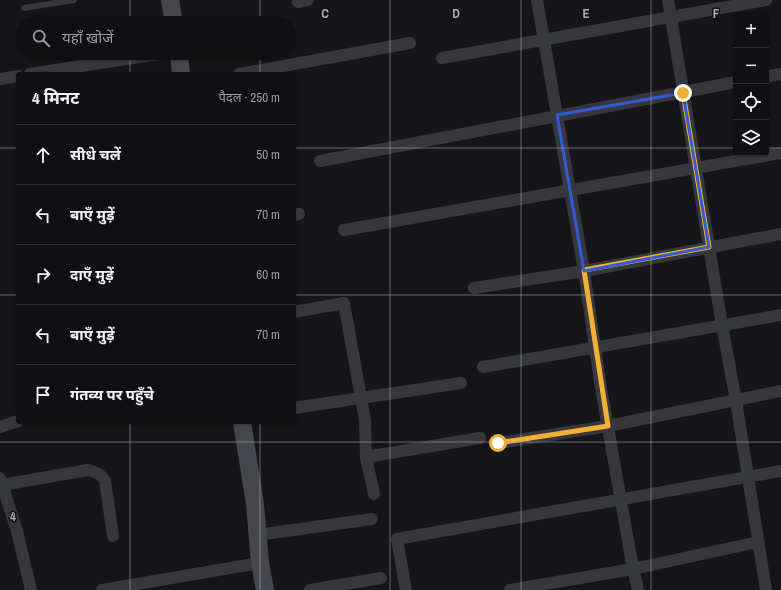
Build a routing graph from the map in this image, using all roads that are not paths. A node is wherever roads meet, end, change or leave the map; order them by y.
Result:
1 (74, 0) edge
2 (170, 0) edge
3 (537, 0) edge
4 (668, 0) edge
5 (766, 0) edge
6 (24, 8) dead end
7 (173, 16) edge
8 (671, 18) junction
9 (544, 41) junction
10 (410, 43) dead end
11 (442, 58) dead end
12 (119, 60) edge
13 (179, 60) edge
14 (43, 72) edge
15 (181, 72) edge
16 (251, 72) edge
17 (781, 74) edge
18 (769, 76) edge
19 (16, 77) edge
20 (0, 79) edge
21 (733, 83) edge
22 (683, 93) junction
23 (557, 115) junction
24 (781, 153) edge
25 (320, 161) dead end
26 (696, 168) junction
27 (570, 190) junction
28 (344, 230) dead end
29 (781, 234) edge
30 (709, 247) junction
31 (584, 270) junction
32 (474, 288) dead end
33 (296, 312) edge
34 (781, 315) edge
35 (722, 325) junction
36 (596, 347) junction
37 (483, 367) dead end
38 (461, 383) dead end
39 (781, 391) edge
40 (361, 397) junction
41 (736, 401) junction
42 (296, 408) edge
43 (16, 422) edge
44 (242, 424) edge
45 (608, 426) junction
46 (0, 427) edge
47 (480, 438) dead end
48 (498, 443) dead end
49 (366, 457) junction
50 (781, 471) edge
51 (747, 476) junction
52 (1, 482) edge
53 (374, 494) dead end
54 (622, 499) junction
55 (372, 519) dead end
56 (257, 535) junction
57 (113, 536) dead end
58 (758, 542) junction
59 (260, 563) junction
60 (633, 569) junction
61 (381, 578) dead end
62 (155, 586) edge
63 (31, 590) edge
64 (102, 590) edge
65 (265, 590) edge
66 (310, 590) edge
67 (406, 590) edge
68 (510, 590) edge
69 (638, 590) edge
70 (766, 590) edge

1 - 6 lane
2 - 7 street
3 - 9 street
4 - 8 street
5 - 8 street
8 - 9 street
8 - 22 street
9 - 11 street
9 - 23 street
10 - 16 street
12 - 14 street
13 - 15 street
17 - 18 street
19 - 20 street
21 - 22 street
22 - 23 street
22 - 26 street
23 - 25 street
23 - 27 street
24 - 26 street
26 - 27 street
26 - 30 street
27 - 28 street
27 - 31 street
29 - 30 street
30 - 31 street
30 - 35 street
31 - 32 street
31 - 36 street
33 - 40 street
34 - 35 street
35 - 36 street
35 - 41 street
36 - 37 street
36 - 45 street
38 - 40 street
39 - 41 street
40 - 42 street
40 - 49 street
41 - 45 street
41 - 51 street
43 - 46 street
44 - 56 street
45 - 48 street
45 - 54 street
47 - 49 street
49 - 53 street
50 - 51 street
51 - 54 street
51 - 58 street
52 - 57 street
52 - 63 street
54 - 60 street
54 - 67 street
55 - 56 street
56 - 59 street
58 - 60 street
58 - 70 street
59 - 62 street
59 - 65 street
60 - 68 street
60 - 69 street
61 - 66 street
62 - 64 street

